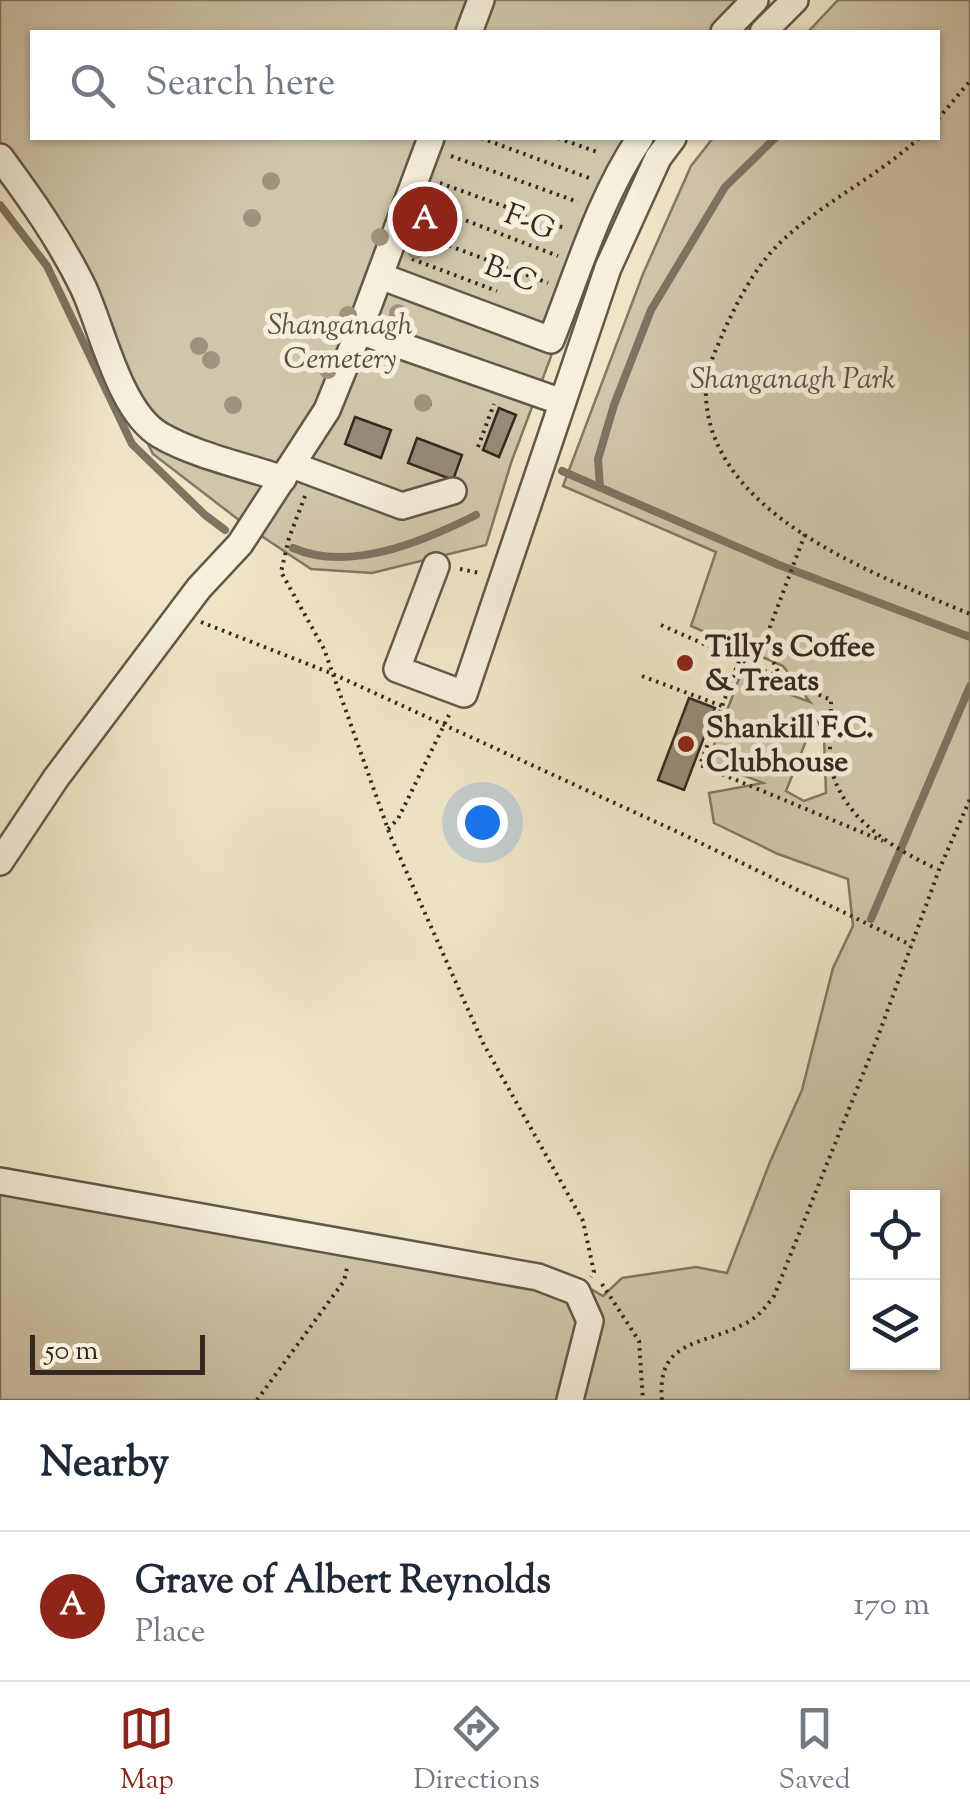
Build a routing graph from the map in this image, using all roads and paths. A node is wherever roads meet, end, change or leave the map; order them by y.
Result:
1 (482, 0) edge
2 (755, 0) edge
3 (795, 0) edge
4 (471, 30) edge
5 (726, 30) edge
6 (765, 30) edge
7 (970, 81) edge
8 (940, 117) edge
9 (486, 140) edge
10 (564, 140) edge
11 (639, 140) edge
12 (672, 140) edge
13 (917, 140) edge
14 (429, 142) edge
15 (0, 158) edge
16 (624, 162) junction
17 (413, 186) junction
18 (612, 186) junction
19 (601, 211) junction
20 (591, 237) junction
21 (394, 238) junction
22 (580, 264) junction
23 (380, 276) junction
24 (570, 291) junction
25 (509, 296) dead end
26 (360, 331) junction
27 (430, 385) dead end
28 (498, 395) dead end
29 (425, 397) dead end
30 (562, 402) junction
31 (478, 447) dead end
32 (296, 472) junction
33 (453, 491) dead end
34 (805, 534) junction
35 (436, 566) joint
36 (504, 581) junction
37 (970, 614) edge
38 (198, 621) dead end
39 (661, 625) dead end
40 (739, 660) junction
41 (333, 674) junction
42 (642, 676) dead end
43 (781, 678) junction
44 (464, 694) junction
45 (722, 706) junction
46 (443, 727) junction
47 (970, 799) edge
48 (388, 829) junction
49 (889, 844) junction
50 (0, 862) edge
51 (939, 870) junction
52 (911, 945) junction
53 (0, 1182) edge
54 (353, 1244) junction
55 (594, 1272) junction
56 (577, 1292) junction
57 (258, 1400) edge
58 (570, 1400) edge
59 (643, 1400) edge
60 (662, 1400) edge

1 - 4 lane
2 - 5 lane
3 - 6 lane
7 - 8 path
9 - 18 path
10 - 16 path
11 - 16 lane
12 - 30 lane
13 - 34 path
14 - 17 lane
14 - 19 path
15 - 32 lane
16 - 18 lane
17 - 20 path
17 - 21 lane
17 - 22 path, F-G
18 - 19 lane
19 - 20 lane
20 - 22 lane
21 - 23 lane
21 - 24 path
21 - 25 path, B-C
22 - 24 lane
23 - 24 lane
23 - 26 lane
26 - 30 lane
26 - 32 lane
27 - 29 path
28 - 31 path
30 - 36 lane
32 - 33 lane
32 - 41 path
32 - 50 lane
34 - 37 path
34 - 43 path
35 - 36 path
35 - 44 lane
36 - 44 lane
38 - 41 path
39 - 40 path
40 - 43 path
40 - 45 path
41 - 46 path
41 - 48 path
42 - 45 path
43 - 49 path
44 - 46 path
45 - 49 path
46 - 48 path
46 - 52 path
47 - 51 path
48 - 55 path
49 - 51 path
51 - 52 path
52 - 60 path
53 - 54 lane
54 - 56 lane
54 - 57 path
55 - 56 path
55 - 59 path
56 - 58 lane

